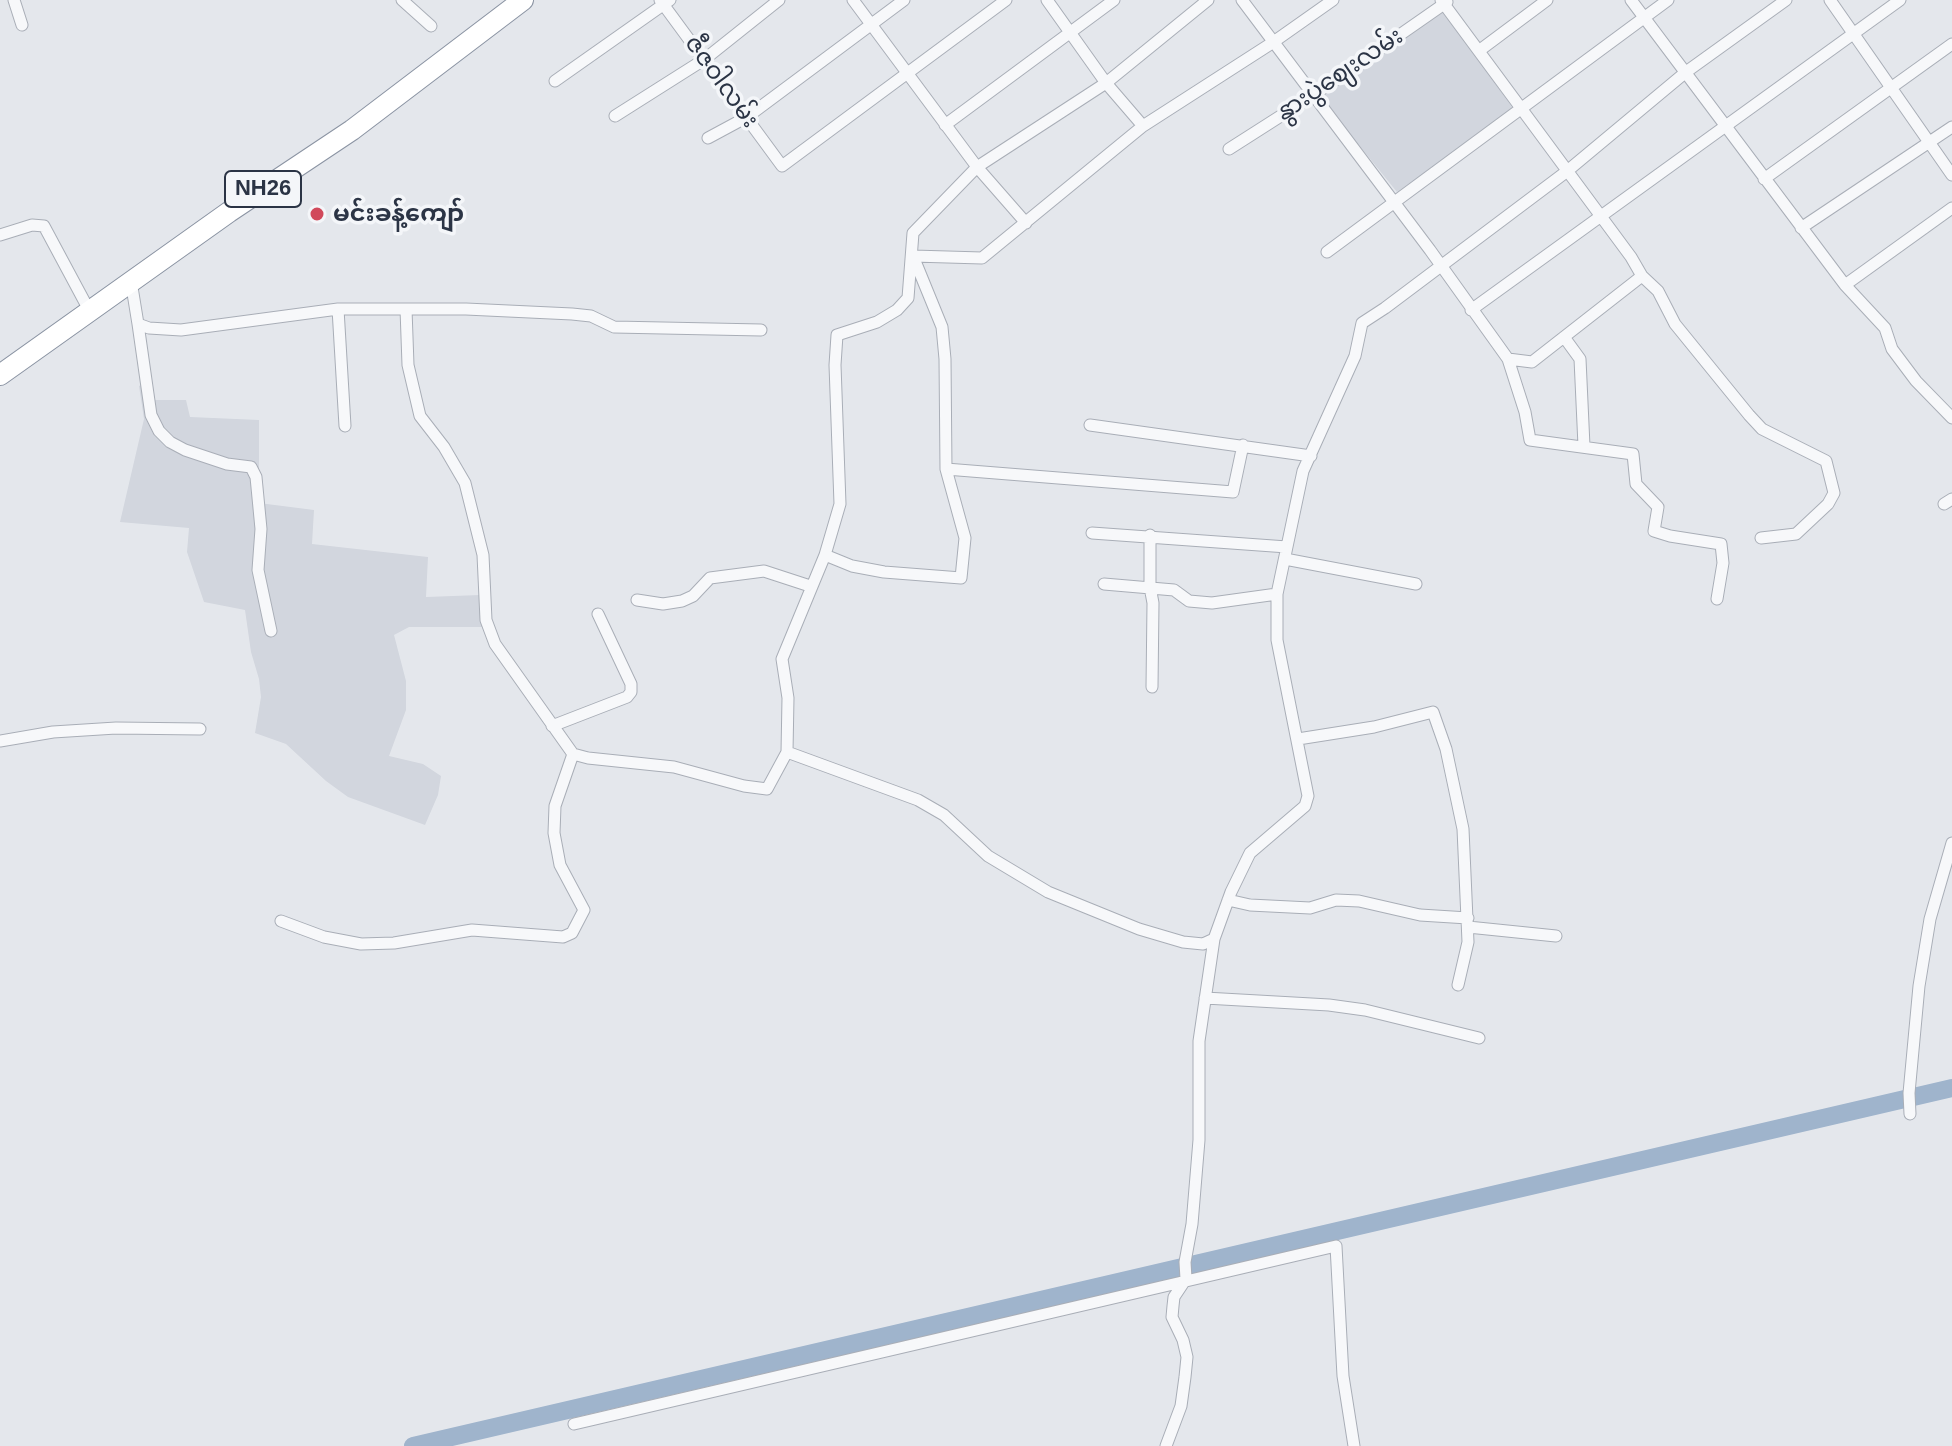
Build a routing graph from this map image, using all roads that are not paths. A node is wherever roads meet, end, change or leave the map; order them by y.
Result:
1 (14, 0) edge
2 (402, 0) edge
3 (523, 0) edge
4 (779, 0) edge
5 (853, 0) edge
6 (904, 0) edge
7 (1006, 0) edge
8 (1047, 0) edge
9 (1114, 0) edge
10 (1208, 0) edge
11 (1242, 0) edge
12 (1333, 0) edge
13 (1547, 0) edge
14 (1631, 0) edge
15 (1668, 0) edge
16 (1786, 0) edge
17 (1830, 0) edge
18 (1900, 0) edge
19 (1445, 1) edge
20 (665, 2) edge
21 (1644, 18) junction
22 (872, 24) junction
23 (22, 25) dead end
24 (431, 26) dead end
25 (1854, 32) junction
26 (1069, 33) junction
27 (1272, 43) junction
28 (1952, 44) edge
29 (1480, 50) junction
30 (705, 59) junction
31 (1686, 72) junction
32 (907, 73) junction
33 (555, 81) dead end
34 (1106, 83) junction
35 (1893, 88) junction
36 (1312, 96) junction
37 (1520, 109) junction
38 (615, 116) dead end
39 (747, 117) junction
40 (945, 125) junction
41 (1143, 126) junction
42 (1727, 127) junction
43 (1952, 127) edge
44 (708, 138) dead end
45 (1930, 144) junction
46 (1229, 149) dead end
47 (977, 167) junction
48 (1566, 172) junction
49 (1952, 175) edge
50 (1764, 179) junction
51 (1394, 203) junction
52 (1952, 208) edge
53 (1602, 217) junction
54 (1026, 223) junction
55 (1801, 228) junction
56 (0, 235) edge
57 (1327, 252) dead end
58 (913, 256) junction
59 (1440, 267) junction
60 (1642, 276) junction
61 (131, 281) junction
62 (1845, 285) junction
63 (338, 309) junction
64 (406, 309) junction
65 (89, 310) junction
66 (1471, 310) junction
67 (138, 324) junction
68 (761, 330) dead end
69 (1564, 337) junction
70 (1508, 359) junction
71 (3, 367) edge
72 (1952, 418) edge
73 (1090, 425) dead end
74 (345, 426) dead end
75 (1243, 445) junction
76 (1584, 446) junction
77 (1311, 456) junction
78 (946, 469) junction
79 (1092, 533) dead end
80 (1150, 535) junction
81 (1761, 538) dead end
82 (1286, 553) junction
83 (825, 555) junction
84 (1104, 584) dead end
85 (1416, 584) dead end
86 (810, 586) junction
87 (1150, 587) junction
88 (1277, 594) junction
89 (1717, 599) dead end
90 (637, 600) dead end
91 (598, 614) dead end
92 (271, 631) dead end
93 (1152, 687) dead end
94 (552, 726) junction
95 (200, 729) dead end
96 (1298, 739) junction
97 (0, 741) edge
98 (787, 752) junction
99 (573, 754) junction
100 (1952, 843) edge
101 (1228, 900) junction
102 (281, 921) dead end
103 (1468, 923) junction
104 (1556, 936) dead end
105 (1214, 939) junction
106 (1458, 985) dead end
107 (1205, 998) junction
108 (1479, 1038) dead end
109 (1910, 1114) dead end
110 (1186, 1279) junction
111 (574, 1424) dead end
112 (1166, 1446) edge
113 (1354, 1446) edge

1 - 23 street
2 - 24 street
3 - 61 highway, NH26
4 - 30 street
5 - 22 street
6 - 22 street
7 - 32 street
8 - 26 street
9 - 26 street
10 - 34 street
11 - 27 street
12 - 27 street
13 - 29 street
14 - 21 street
15 - 21 street
16 - 31 street
17 - 25 street
18 - 25 street
19 - 29 street
19 - 36 street, နွားပွဲဈေးလမ်း
20 - 30 street, ဇီဇဝါလမ်း
20 - 33 street
21 - 31 street
21 - 37 street
22 - 32 street
22 - 39 street
25 - 35 street
25 - 42 street
26 - 34 street
26 - 40 street
27 - 36 street
27 - 41 street
28 - 35 street
29 - 37 street
30 - 38 street
30 - 39 street, ဇီဇဝါလမ်း
31 - 42 street
31 - 48 street
32 - 39 street, ဇီဇဝါလမ်း
32 - 40 street
34 - 41 street
34 - 47 street
35 - 45 street
35 - 50 street
36 - 46 street, နွားပွဲဈေးလမ်း
36 - 51 street
37 - 48 street
37 - 51 street
39 - 44 street
40 - 47 street
41 - 54 street
42 - 50 street
42 - 53 street
43 - 45 street
45 - 49 street
45 - 55 street
47 - 54 street
47 - 58 street
48 - 53 street
48 - 59 street
50 - 55 street
51 - 57 street
51 - 59 street
52 - 62 street
53 - 60 street
53 - 66 street
54 - 58 street
55 - 62 street
56 - 65 street
58 - 78 street
58 - 83 street
59 - 66 street
59 - 77 street
60 - 69 street
60 - 81 street
61 - 65 highway, NH26
61 - 67 street
62 - 72 street
63 - 64 street
63 - 67 street
63 - 74 street
64 - 68 street
64 - 94 street
65 - 71 highway, NH26
66 - 70 street
67 - 92 street
69 - 70 street
69 - 76 street
70 - 76 street
73 - 75 street
75 - 77 street
75 - 78 street
76 - 89 street
77 - 82 street
78 - 83 street
79 - 80 street
80 - 82 street
80 - 87 street
82 - 85 street
82 - 88 street
83 - 86 street
84 - 87 street
86 - 90 street
86 - 98 street
87 - 88 street
87 - 93 street
88 - 96 street
91 - 94 street
94 - 99 street
95 - 97 street
96 - 101 street
96 - 103 street
98 - 99 street
98 - 105 street
99 - 102 street
100 - 109 street
101 - 103 street
101 - 105 street
103 - 104 street
103 - 106 street
105 - 107 street
107 - 108 street
107 - 110 street
110 - 111 street
110 - 112 street
110 - 113 street

